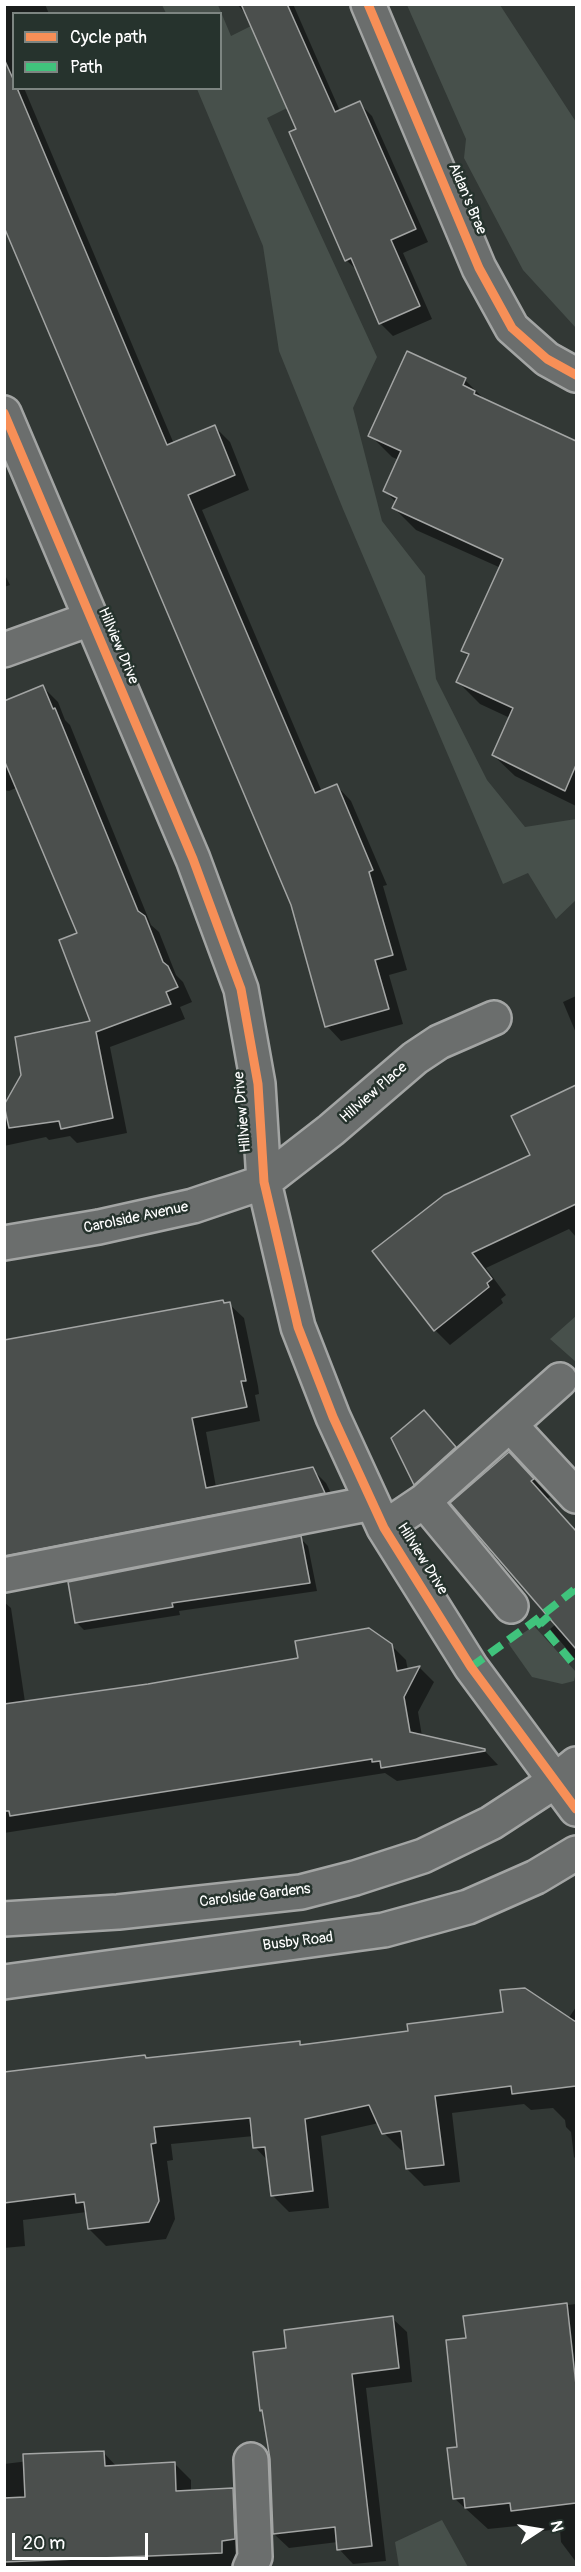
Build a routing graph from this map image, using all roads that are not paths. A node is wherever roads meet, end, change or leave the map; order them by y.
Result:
1 (368, 4) edge
2 (576, 375) edge
3 (4, 413) edge
4 (90, 619) junction
5 (4, 650) edge
6 (494, 1018) dead end
7 (264, 1182) junction
8 (4, 1243) edge
9 (560, 1380) dead end
10 (510, 1425) junction
11 (576, 1496) edge
12 (424, 1501) junction
13 (378, 1515) junction
14 (4, 1575) edge
15 (511, 1606) dead end
16 (565, 1773) edge
17 (576, 1809) edge
18 (576, 1853) edge
19 (4, 1919) edge
20 (4, 1982) edge
21 (251, 2460) dead end
22 (250, 2568) edge

1 - 2 street, Aidan's Brae
3 - 4 street, Hillview Drive
4 - 5 street
4 - 7 street, Hillview Drive
6 - 7 street, Hillview Place
7 - 8 street, Carolside Avenue
7 - 13 street, Hillview Drive
9 - 10 street
10 - 11 street
10 - 12 street
12 - 13 street
12 - 15 street
13 - 14 street
13 - 16 street, Hillview Drive
16 - 17 street, Hillview Drive
16 - 19 street, Carolside Gardens
18 - 20 street, Busby Road
21 - 22 street

